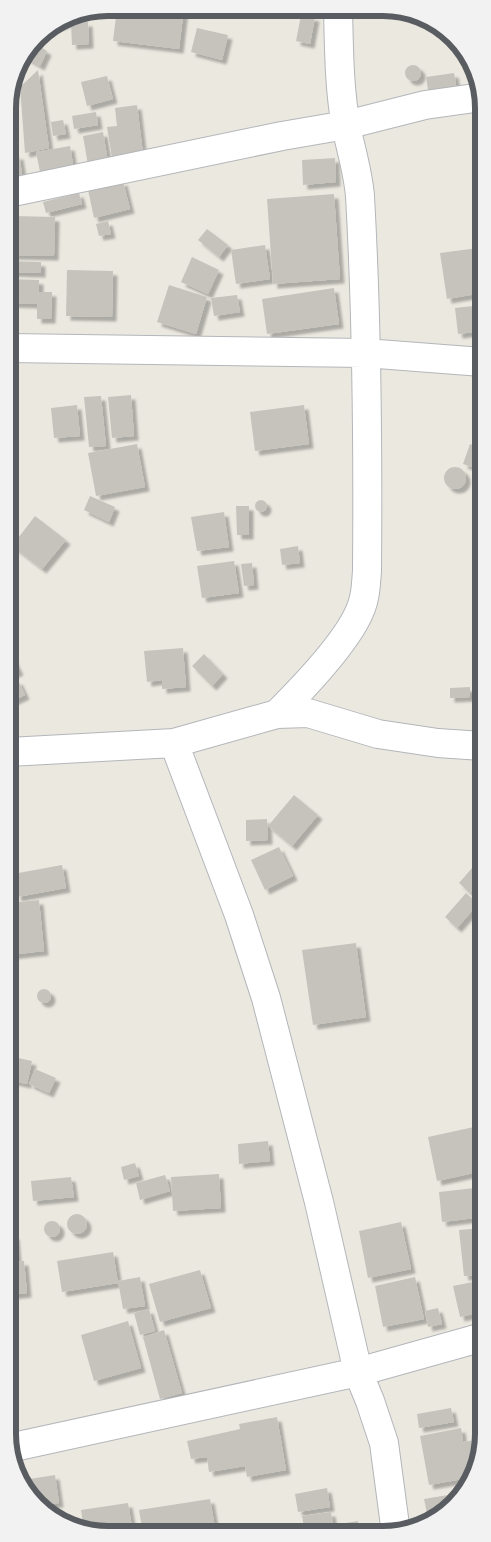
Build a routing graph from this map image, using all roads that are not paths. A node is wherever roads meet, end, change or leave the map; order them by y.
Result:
1 (338, 16) edge
2 (474, 98) edge
3 (346, 125) junction
4 (16, 191) edge
5 (16, 348) edge
6 (365, 353) junction
7 (475, 361) edge
8 (277, 714) junction
9 (174, 743) junction
10 (475, 746) edge
11 (16, 752) edge
12 (475, 1339) edge
13 (358, 1372) junction
14 (17, 1446) edge
15 (395, 1525) edge

1 - 3 street
2 - 3 street
3 - 4 street
3 - 6 street
5 - 6 street
6 - 7 street
6 - 8 street
8 - 9 street
8 - 10 street
9 - 11 street
9 - 13 street
12 - 13 street
13 - 14 street
13 - 15 street

